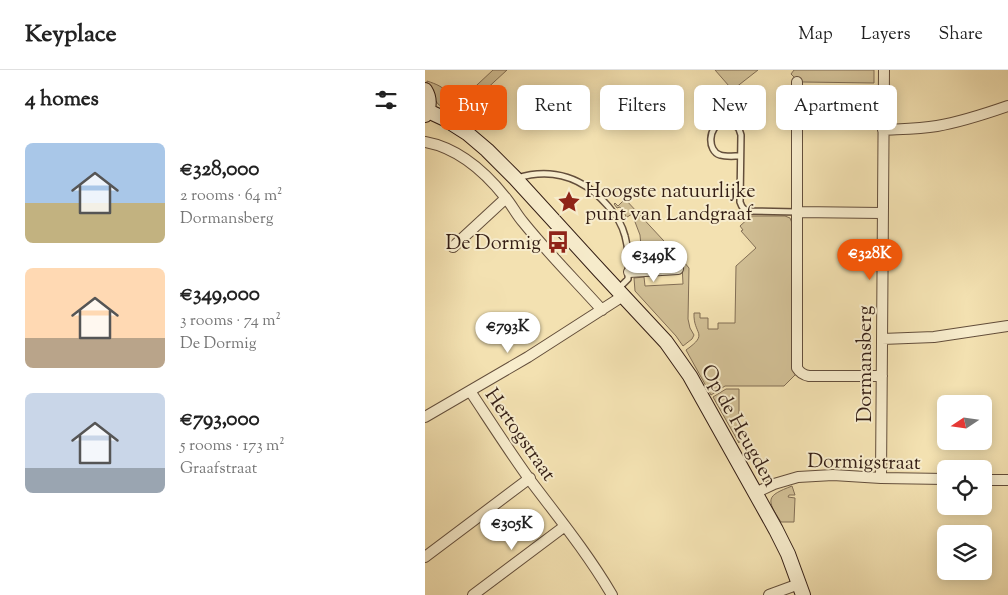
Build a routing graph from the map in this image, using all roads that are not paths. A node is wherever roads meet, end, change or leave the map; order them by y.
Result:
1 (884, 70) edge
2 (797, 82) dead end
3 (884, 85) edge
4 (425, 90) edge
5 (1008, 106) edge
6 (426, 113) edge
7 (897, 129) edge
8 (883, 130) edge
9 (425, 142) edge
10 (740, 156) junction
11 (515, 178) junction
12 (506, 198) junction
13 (797, 212) junction
14 (882, 213) junction
15 (453, 248) dead end
16 (678, 269) dead end
17 (629, 272) junction
18 (620, 293) junction
19 (602, 310) junction
20 (1008, 326) edge
21 (882, 339) junction
22 (882, 376) junction
23 (470, 392) junction
24 (425, 417) edge
25 (529, 478) junction
26 (881, 478) junction
27 (937, 479) edge
28 (992, 480) edge
29 (1008, 480) edge
30 (755, 494) junction
31 (565, 526) junction
32 (425, 557) edge
33 (801, 589) edge
34 (473, 595) edge
35 (611, 595) edge
36 (769, 595) edge

1 - 3 street, Dormansberg
2 - 13 street
4 - 6 street
5 - 7 street
6 - 11 street, Op de Heugden
8 - 14 street, Dormansberg
9 - 12 street
10 - 10 lane
10 - 13 lane
11 - 17 lane
11 - 18 street, Op de Heugden
12 - 15 street
12 - 19 street
13 - 14 street
13 - 22 street
14 - 21 street, Dormansberg
16 - 17 street
17 - 18 lane
18 - 19 street
18 - 30 street, Op de Heugden
19 - 23 street
20 - 21 street
21 - 22 street, Dormansberg
22 - 26 street, Dormansberg
23 - 24 street
23 - 25 street, Hertogstraat
25 - 31 street, Hertogstraat
25 - 32 street
26 - 27 street, Dormigstraat
26 - 30 street, Dormigstraat
28 - 29 street
30 - 33 street, Op de Heugden
31 - 34 street
31 - 35 street, Hertogstraat
33 - 36 street

